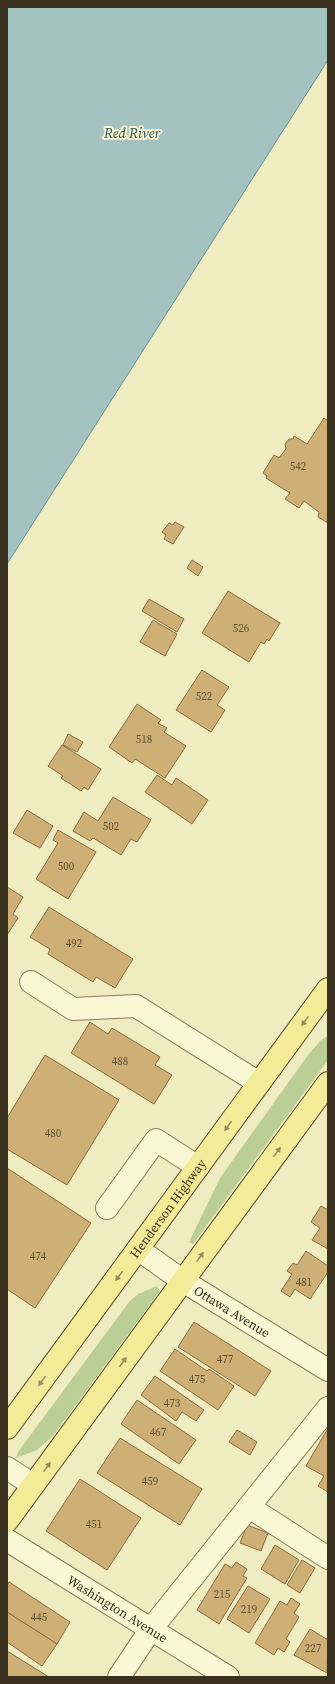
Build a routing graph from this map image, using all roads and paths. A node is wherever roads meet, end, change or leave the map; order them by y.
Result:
1 (31, 982) dead end
2 (326, 995) edge
3 (259, 1083) junction
4 (328, 1083) edge
5 (198, 1167) junction
6 (107, 1208) dead end
7 (138, 1249) junction
8 (183, 1281) junction
9 (328, 1370) edge
10 (328, 1408) edge
11 (7, 1428) edge
12 (7, 1468) edge
13 (33, 1485) junction
14 (249, 1507) junction
15 (7, 1521) edge
16 (7, 1540) edge
17 (328, 1558) edge
18 (152, 1628) junction
19 (119, 1677) edge
20 (228, 1677) edge

1 - 3 street
2 -> 3 main road, Henderson Highway
3 -> 5 main road, Henderson Highway
8 -> 4 main road
5 - 6 street
5 - 7 main road, Henderson Highway
7 - 8 street, Ottawa Avenue
7 -> 11 main road, Henderson Highway
8 - 9 street, Ottawa Avenue
13 -> 8 main road
10 - 14 street
12 - 13 street
13 - 15 main road
14 - 17 street
14 - 18 street
16 - 18 street, Washington Avenue
18 - 19 street
18 - 20 street, Washington Avenue

